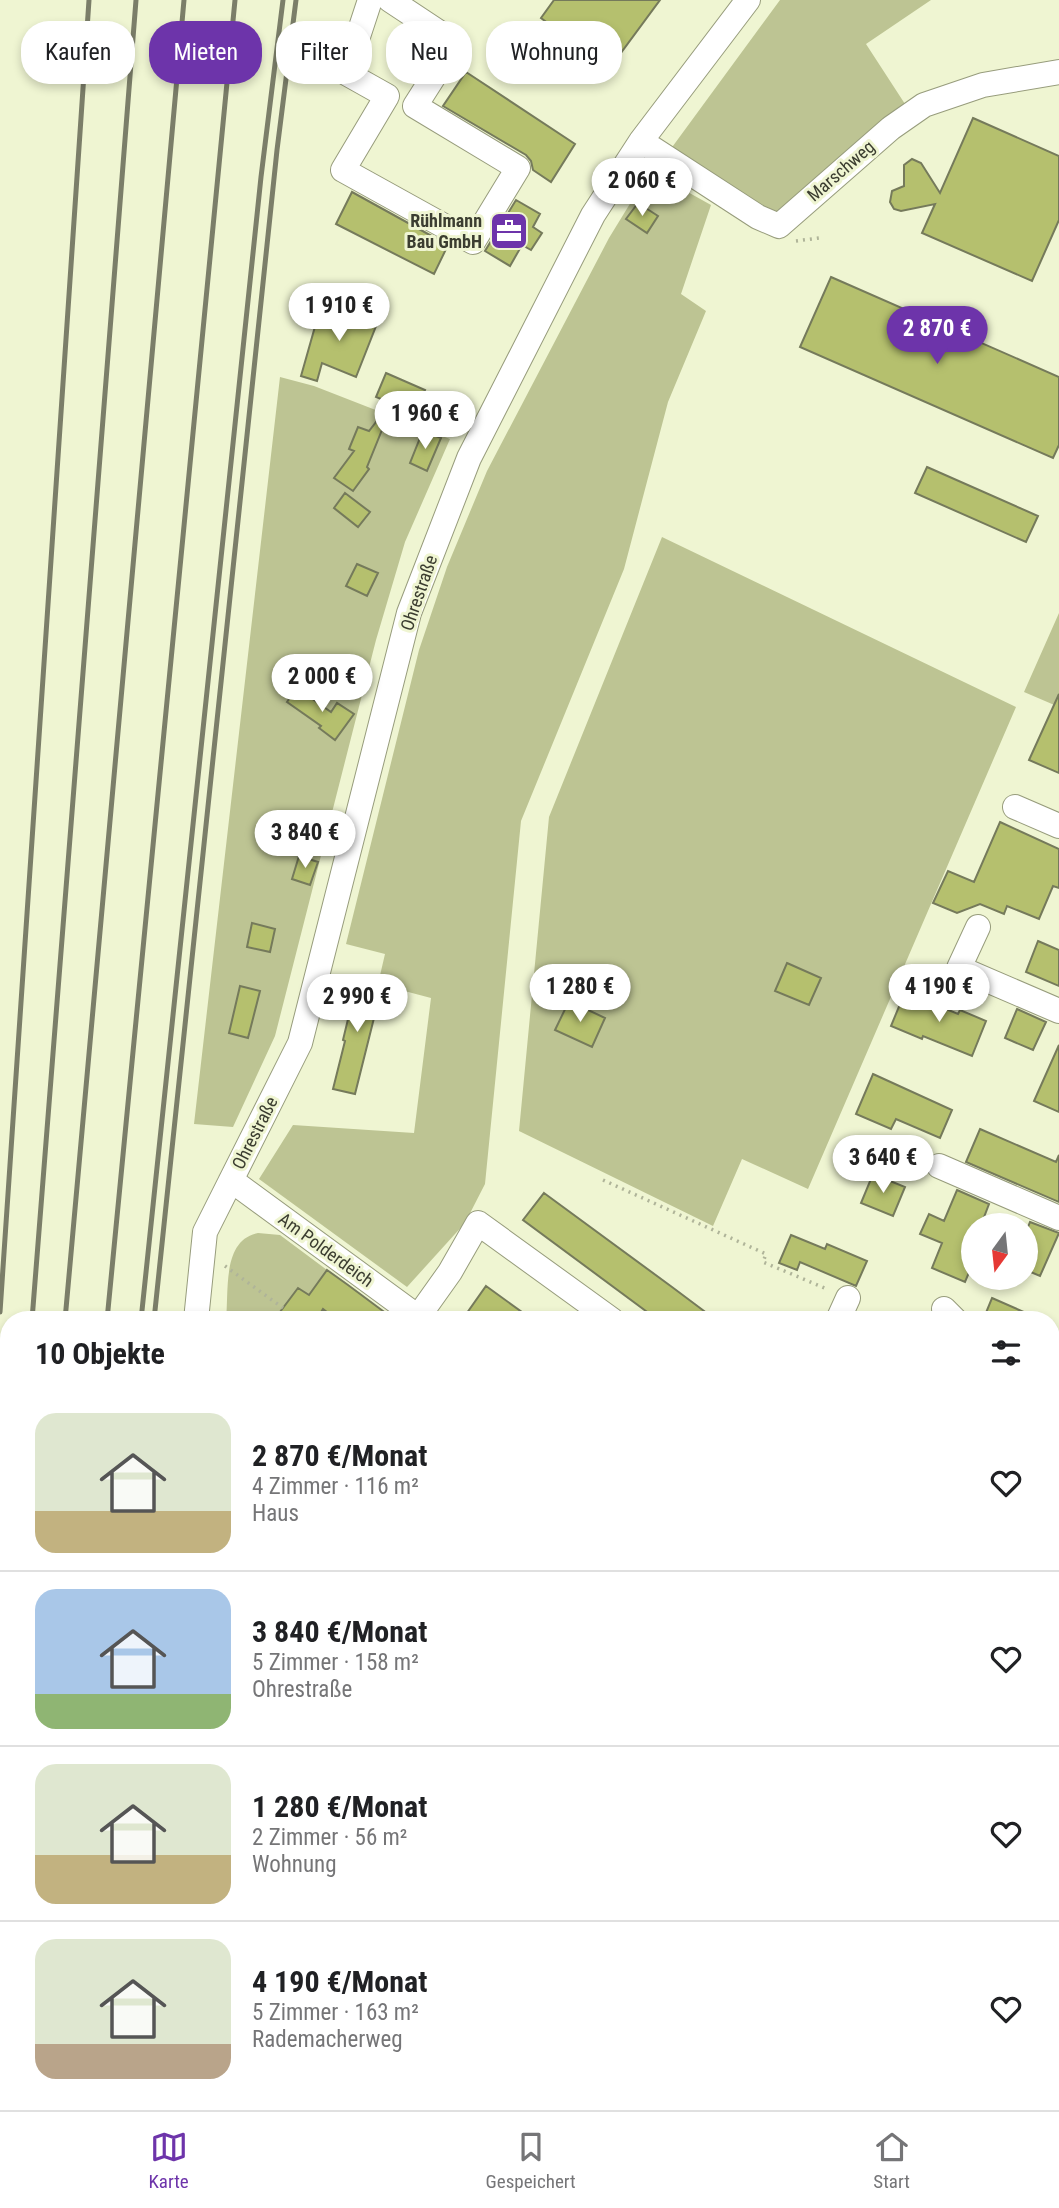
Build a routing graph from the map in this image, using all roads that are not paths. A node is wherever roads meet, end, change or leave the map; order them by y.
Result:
1 (370, 0) edge
2 (390, 0) edge
3 (748, 0) edge
4 (1059, 72) edge
5 (642, 141) junction
6 (1015, 807) dead end
7 (1059, 826) edge
8 (978, 927) dead end
9 (1059, 1011) edge
10 (939, 1166) dead end
11 (231, 1180) junction
12 (1059, 1218) edge
13 (197, 1311) edge
14 (410, 1311) edge
15 (425, 1311) edge
16 (600, 1311) edge

1 - 2 street
3 - 5 street, Ohrestraße
4 - 5 street, Marschweg
5 - 11 street, Ohrestraße
6 - 7 street
8 - 9 street
10 - 12 street
11 - 13 street, Ohrestraße
11 - 14 street, Am Polderdeich
15 - 16 street

